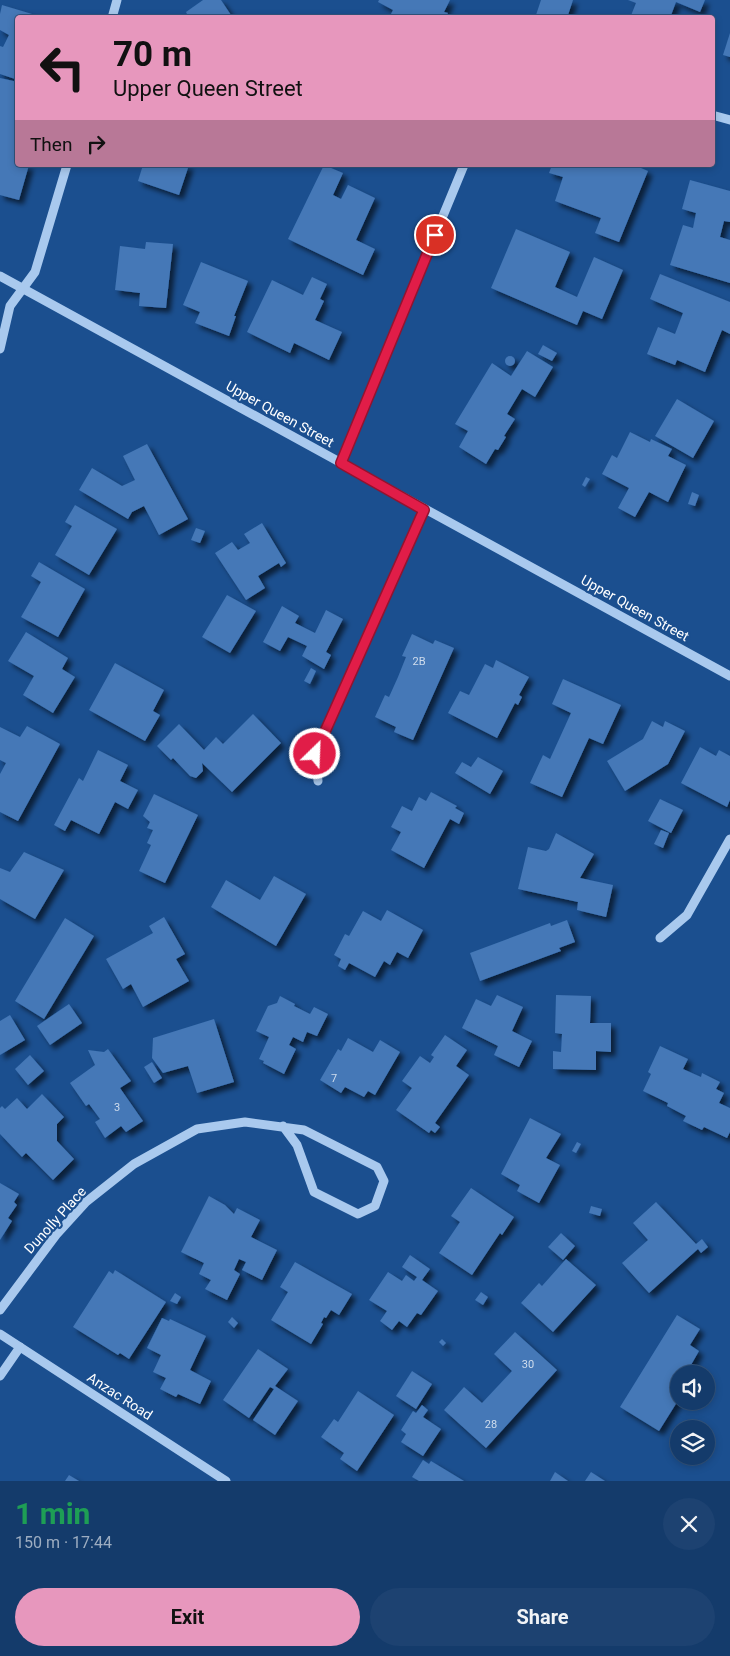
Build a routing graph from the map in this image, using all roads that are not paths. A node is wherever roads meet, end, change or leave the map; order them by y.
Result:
1 (117, 0) edge
2 (113, 15) edge
3 (715, 116) edge
4 (730, 120) edge
5 (66, 167) edge
6 (463, 167) edge
7 (0, 276) edge
8 (23, 289) junction
9 (0, 349) edge
10 (341, 463) junction
11 (424, 510) junction
12 (730, 676) edge
13 (318, 781) dead end
14 (730, 838) edge
15 (660, 938) dead end
16 (283, 1126) junction
17 (0, 1310) edge
18 (0, 1334) edge
19 (20, 1348) junction
20 (0, 1376) edge
21 (226, 1481) edge

1 - 2 street
3 - 4 street
5 - 8 street
6 - 10 street
7 - 8 street, Upper Queen Street
8 - 9 street
8 - 10 street, Upper Queen Street
10 - 11 street, Upper Queen Street
11 - 12 street, Upper Queen Street
11 - 13 street
14 - 15 street
16 - 16 street, Dunolly Place
16 - 17 street, Dunolly Place
18 - 19 street, Anzac Road
19 - 20 street
19 - 21 street, Anzac Road

